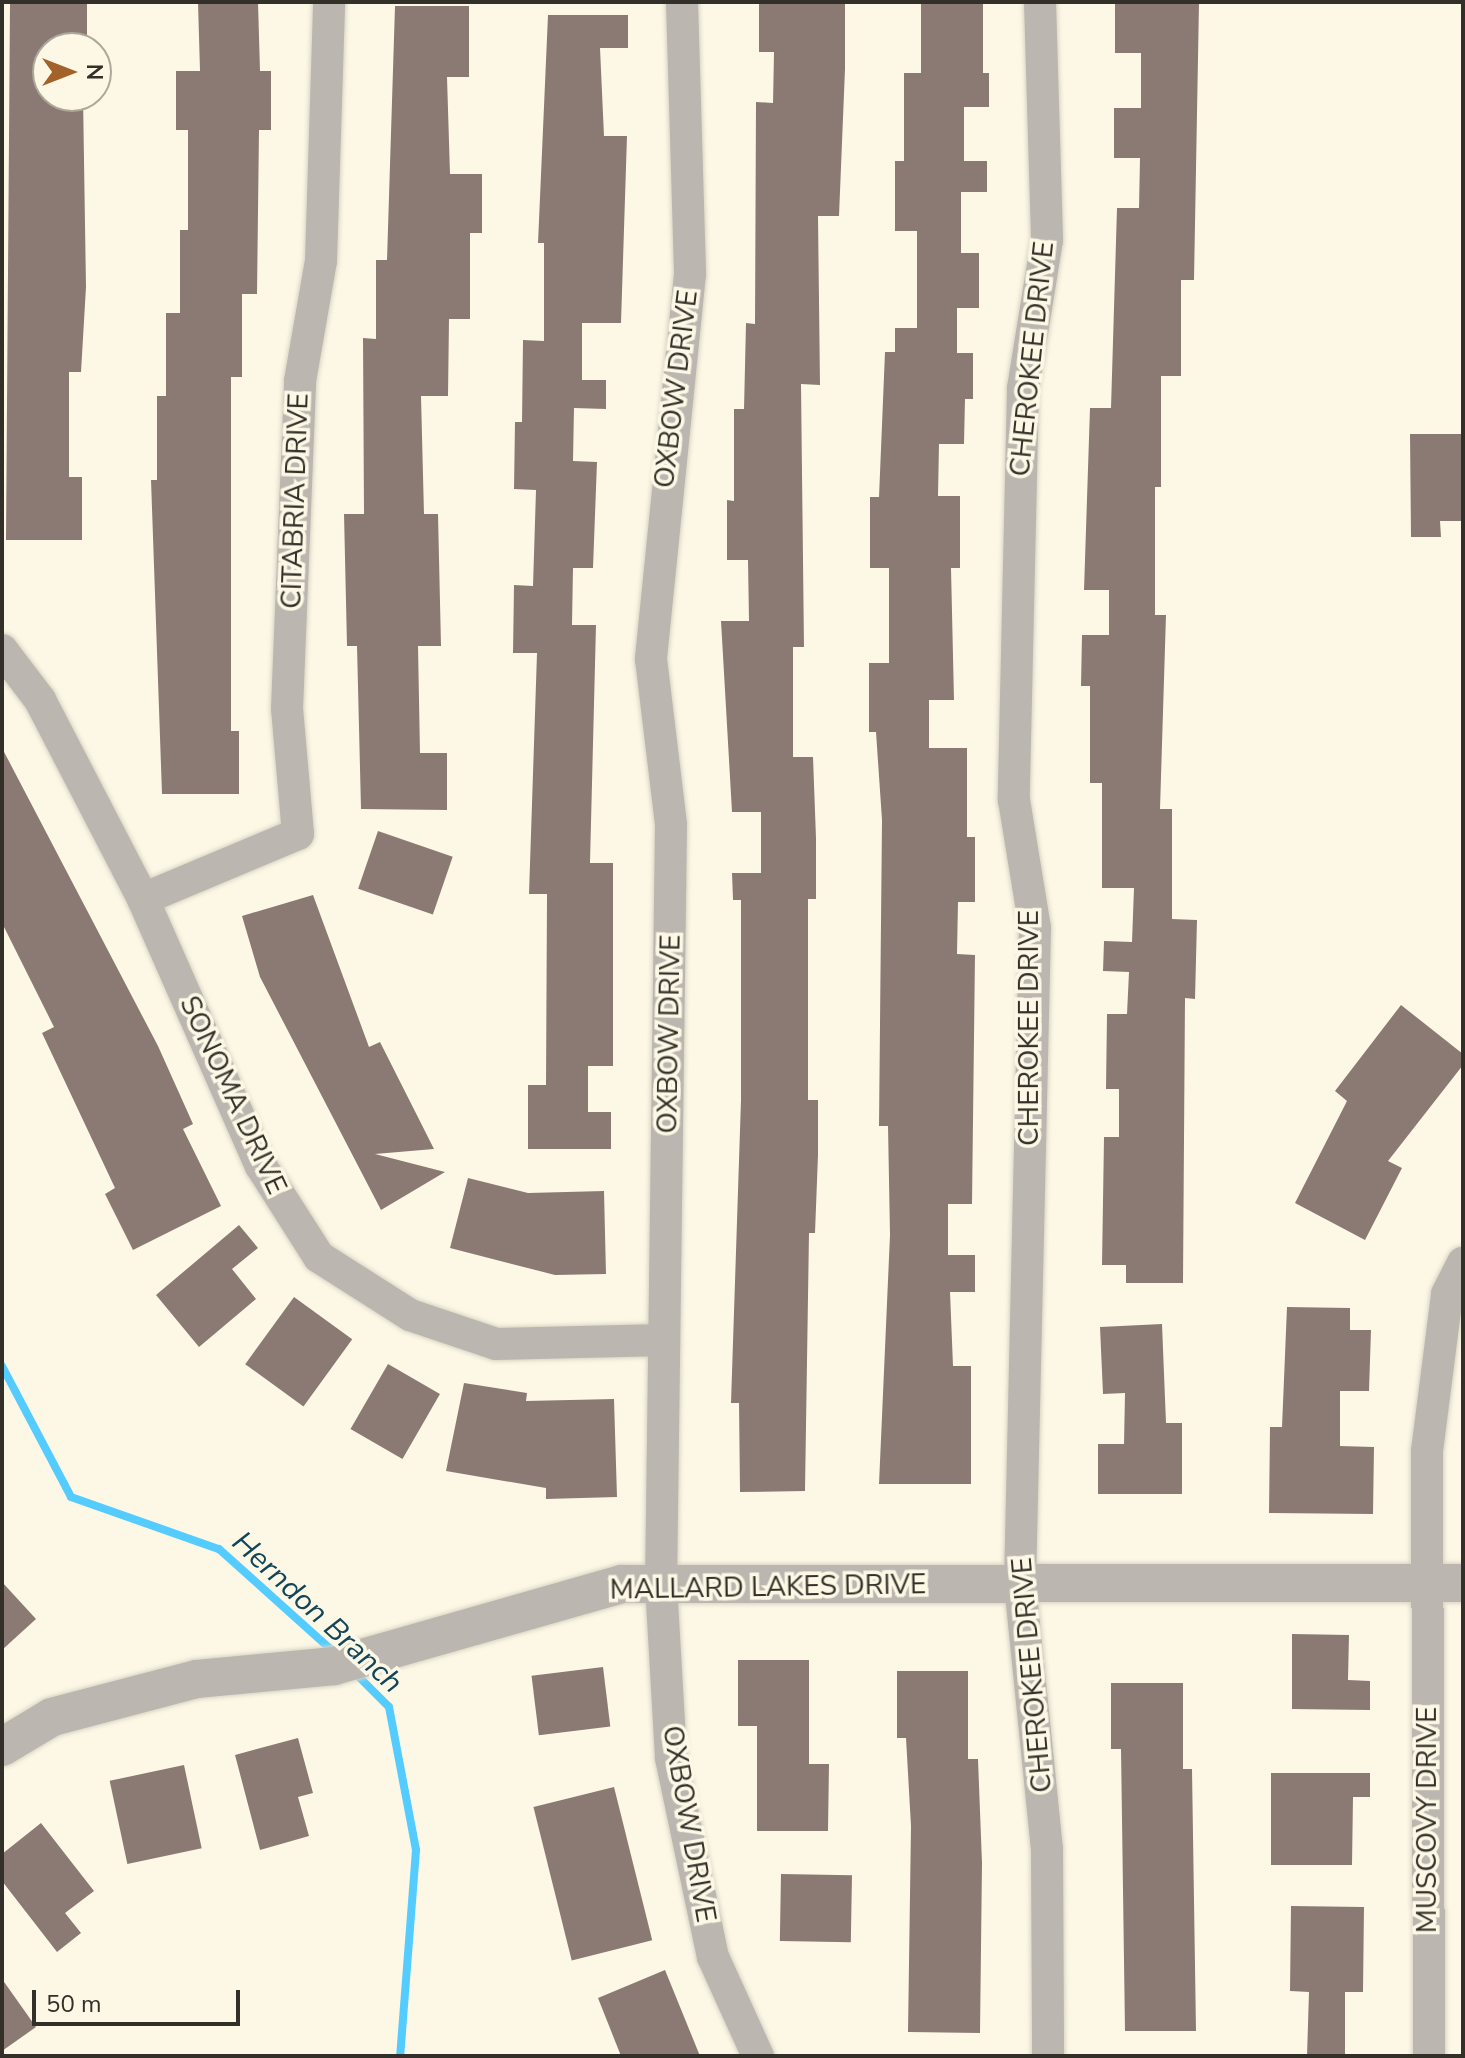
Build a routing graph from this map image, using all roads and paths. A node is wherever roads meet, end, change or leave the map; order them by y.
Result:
1 (329, 2) edge
2 (682, 2) edge
3 (1040, 2) edge
4 (2, 650) edge
5 (143, 899) junction
6 (1463, 1263) edge
7 (664, 1340) junction
8 (1463, 1583) edge
9 (661, 1584) junction
10 (1020, 1584) junction
11 (1425, 1584) junction
12 (2, 1747) edge
13 (758, 2056) edge
14 (1048, 2056) edge
15 (1429, 2056) edge

1 - 5 street, CITABRIA DRIVE
2 - 7 street, OXBOW DRIVE
3 - 10 street, CHEROKEE DRIVE
4 - 5 street, SONOMA DRIVE
5 - 7 street, SONOMA DRIVE
6 - 11 street, MUSCOVY DRIVE
7 - 9 street, OXBOW DRIVE
8 - 11 street, MALLARD LAKES DRIVE
9 - 10 street, MALLARD LAKES DRIVE
9 - 12 street, MALLARD LAKES DRIVE
9 - 13 street, OXBOW DRIVE
10 - 11 street, MALLARD LAKES DRIVE
10 - 14 street, CHEROKEE DRIVE
11 - 15 street, MUSCOVY DRIVE

